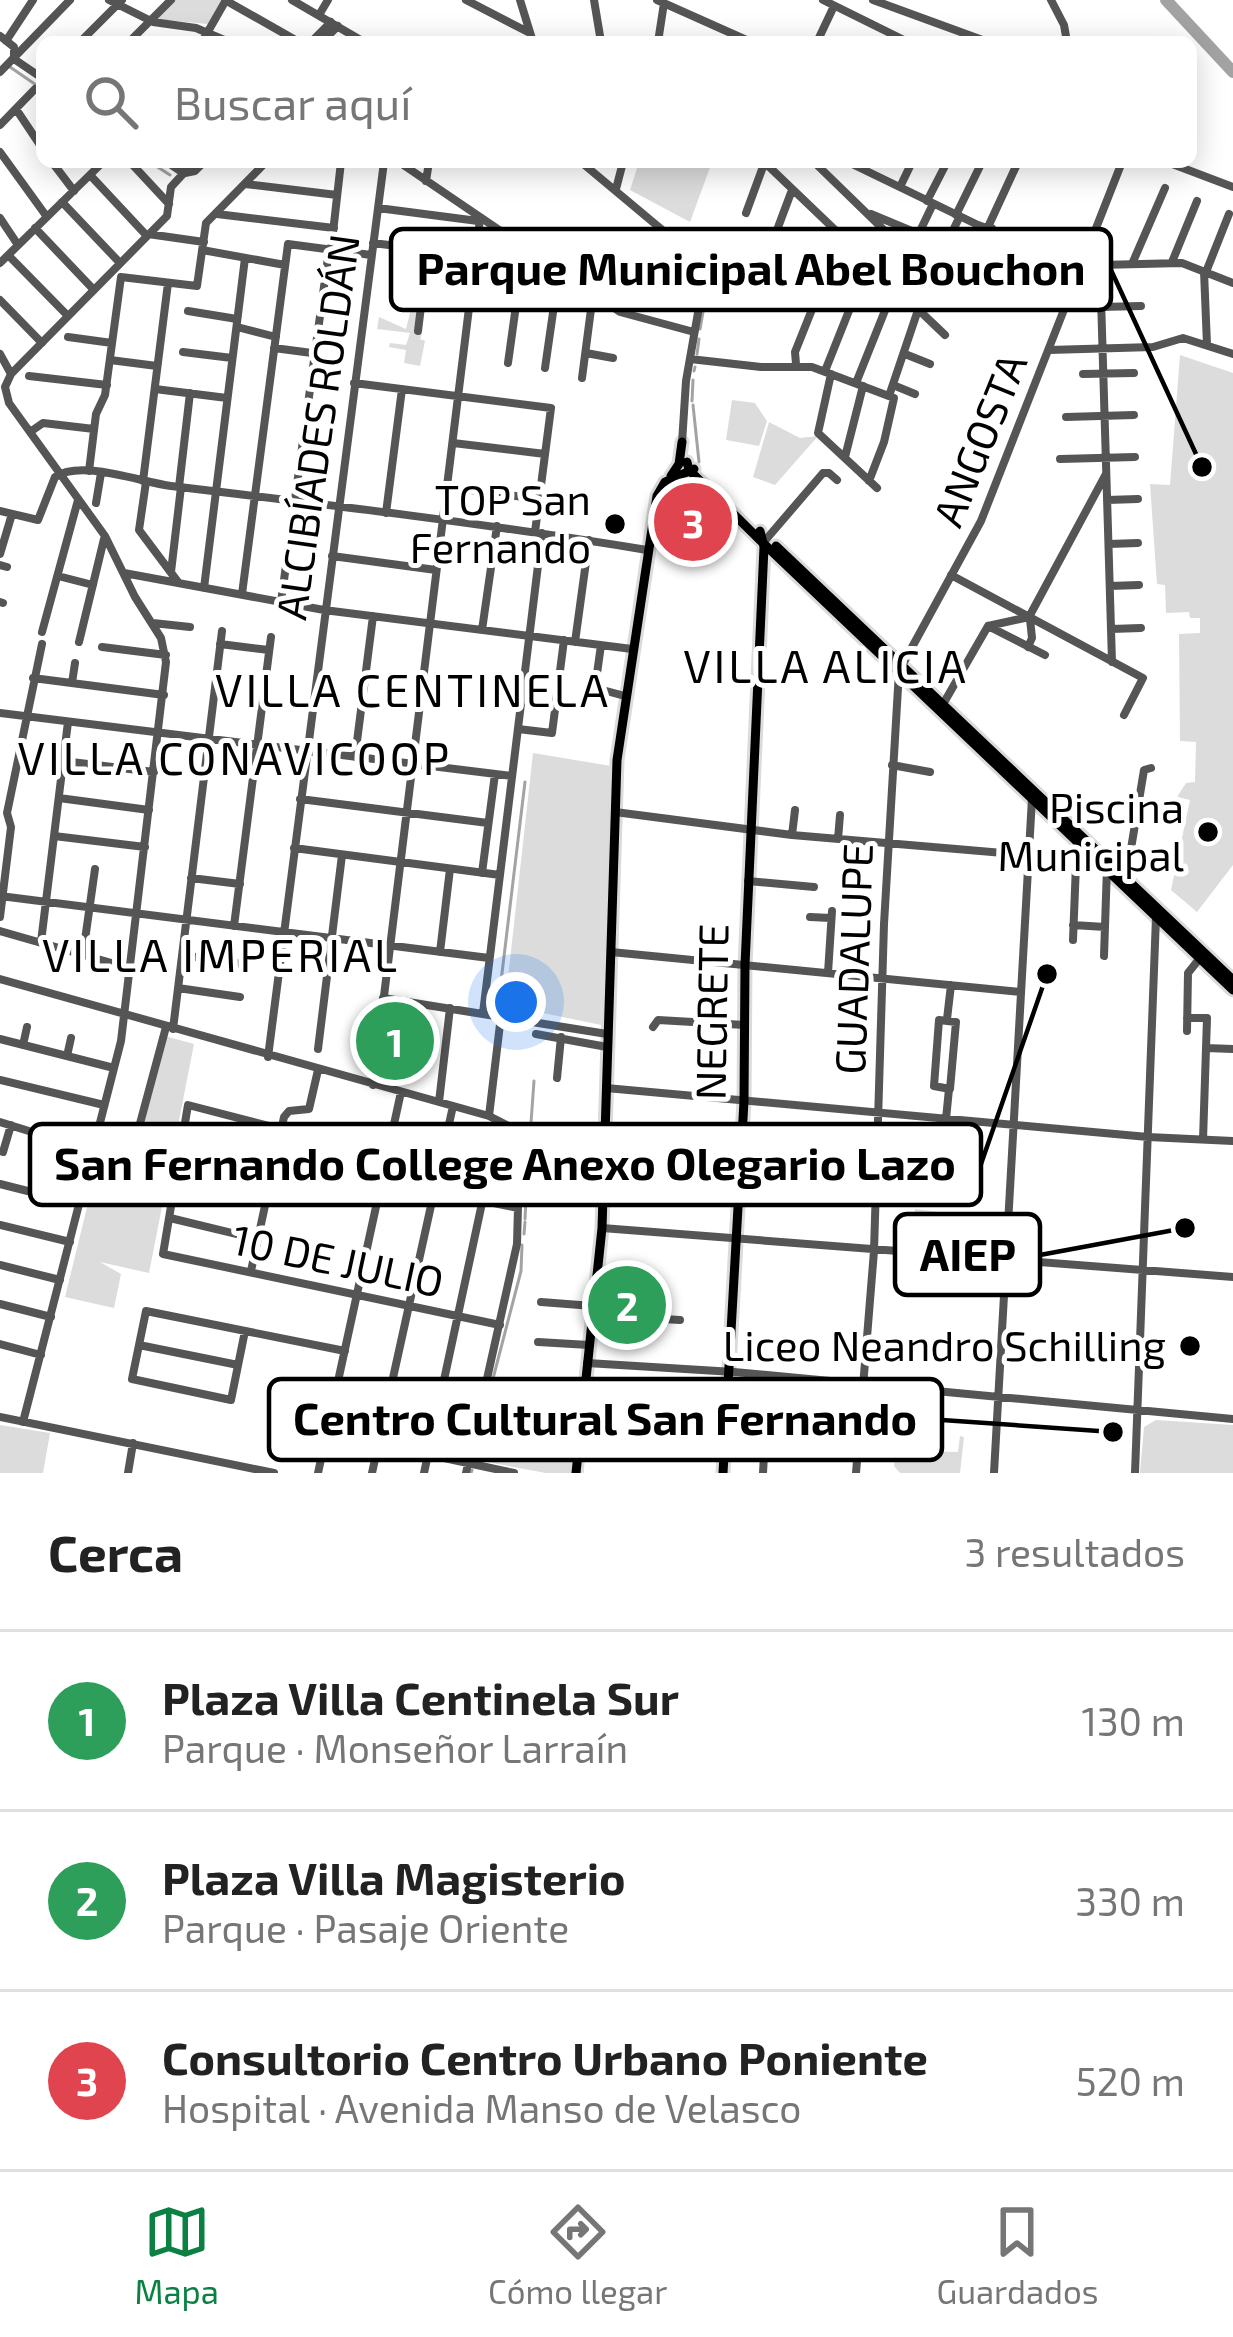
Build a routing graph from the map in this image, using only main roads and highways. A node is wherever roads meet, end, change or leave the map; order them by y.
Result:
1 (682, 442) road end
2 (665, 482) junction
3 (765, 543) junction
4 (1202, 956) junction
5 (1233, 980) edge
6 (1233, 990) edge
7 (576, 1473) edge
8 (723, 1473) edge

1 - 2 main road
2 - 3 main road
2 - 7 main road
3 - 4 main road
3 - 8 main road, NEGRETE
4 - 5 main road
4 - 6 main road

